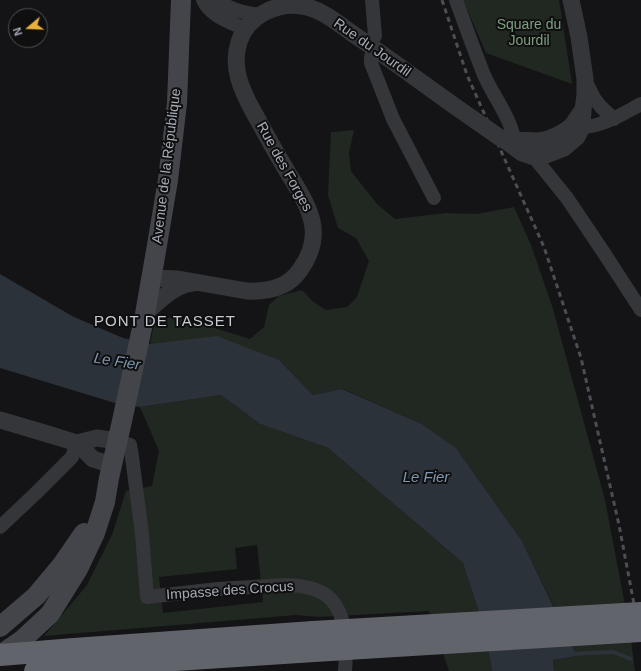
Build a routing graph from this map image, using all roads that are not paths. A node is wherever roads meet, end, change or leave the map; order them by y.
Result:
1 (181, 0) edge
2 (203, 0) edge
3 (218, 0) edge
4 (372, 0) edge
5 (456, 0) edge
6 (571, 0) edge
7 (580, 0) edge
8 (314, 4) edge
9 (259, 15) junction
10 (245, 29) junction
11 (579, 37) junction
12 (373, 47) junction
13 (584, 79) junction
14 (641, 104) edge
15 (614, 119) junction
16 (577, 126) junction
17 (512, 143) junction
18 (536, 149) junction
19 (434, 198) dead end
20 (151, 278) junction
21 (198, 282) junction
22 (641, 310) edge
23 (143, 322) junction
24 (0, 420) edge
25 (117, 441) junction
26 (77, 443) junction
27 (110, 471) junction
28 (0, 527) edge
29 (641, 613) edge
30 (0, 627) edge
31 (641, 631) edge
32 (313, 641) junction
33 (0, 655) edge
34 (39, 670) edge
35 (345, 671) edge

1 - 20 main road, Avenue de la République
2 - 10 street
3 - 9 street
4 - 12 street
5 - 17 street
6 - 11 street
7 - 11 street
8 - 9 street, Rue du Jourdil
8 - 12 street, Rue du Jourdil
9 - 10 street, Rue du Jourdil
10 - 21 street, Rue des Forges
11 - 13 street
12 - 17 street, Rue du Jourdil, bridge
12 - 19 street
13 - 15 street
13 - 16 street
14 - 15 street
15 - 16 street
16 - 18 street
17 - 18 street
18 - 22 street
20 - 21 street, Rue des Forges
20 - 23 main road, Avenue de la République
21 - 23 street, Rue des Forges
23 - 25 main road
24 - 26 street
25 - 26 street
25 - 27 main road
25 - 35 street, Impasse des Crocus
26 - 27 street
26 - 28 street
27 - 30 main road
27 - 33 main road
29 - 32 highway, bridge
31 - 32 highway, bridge
32 - 33 highway, bridge
32 - 34 highway

